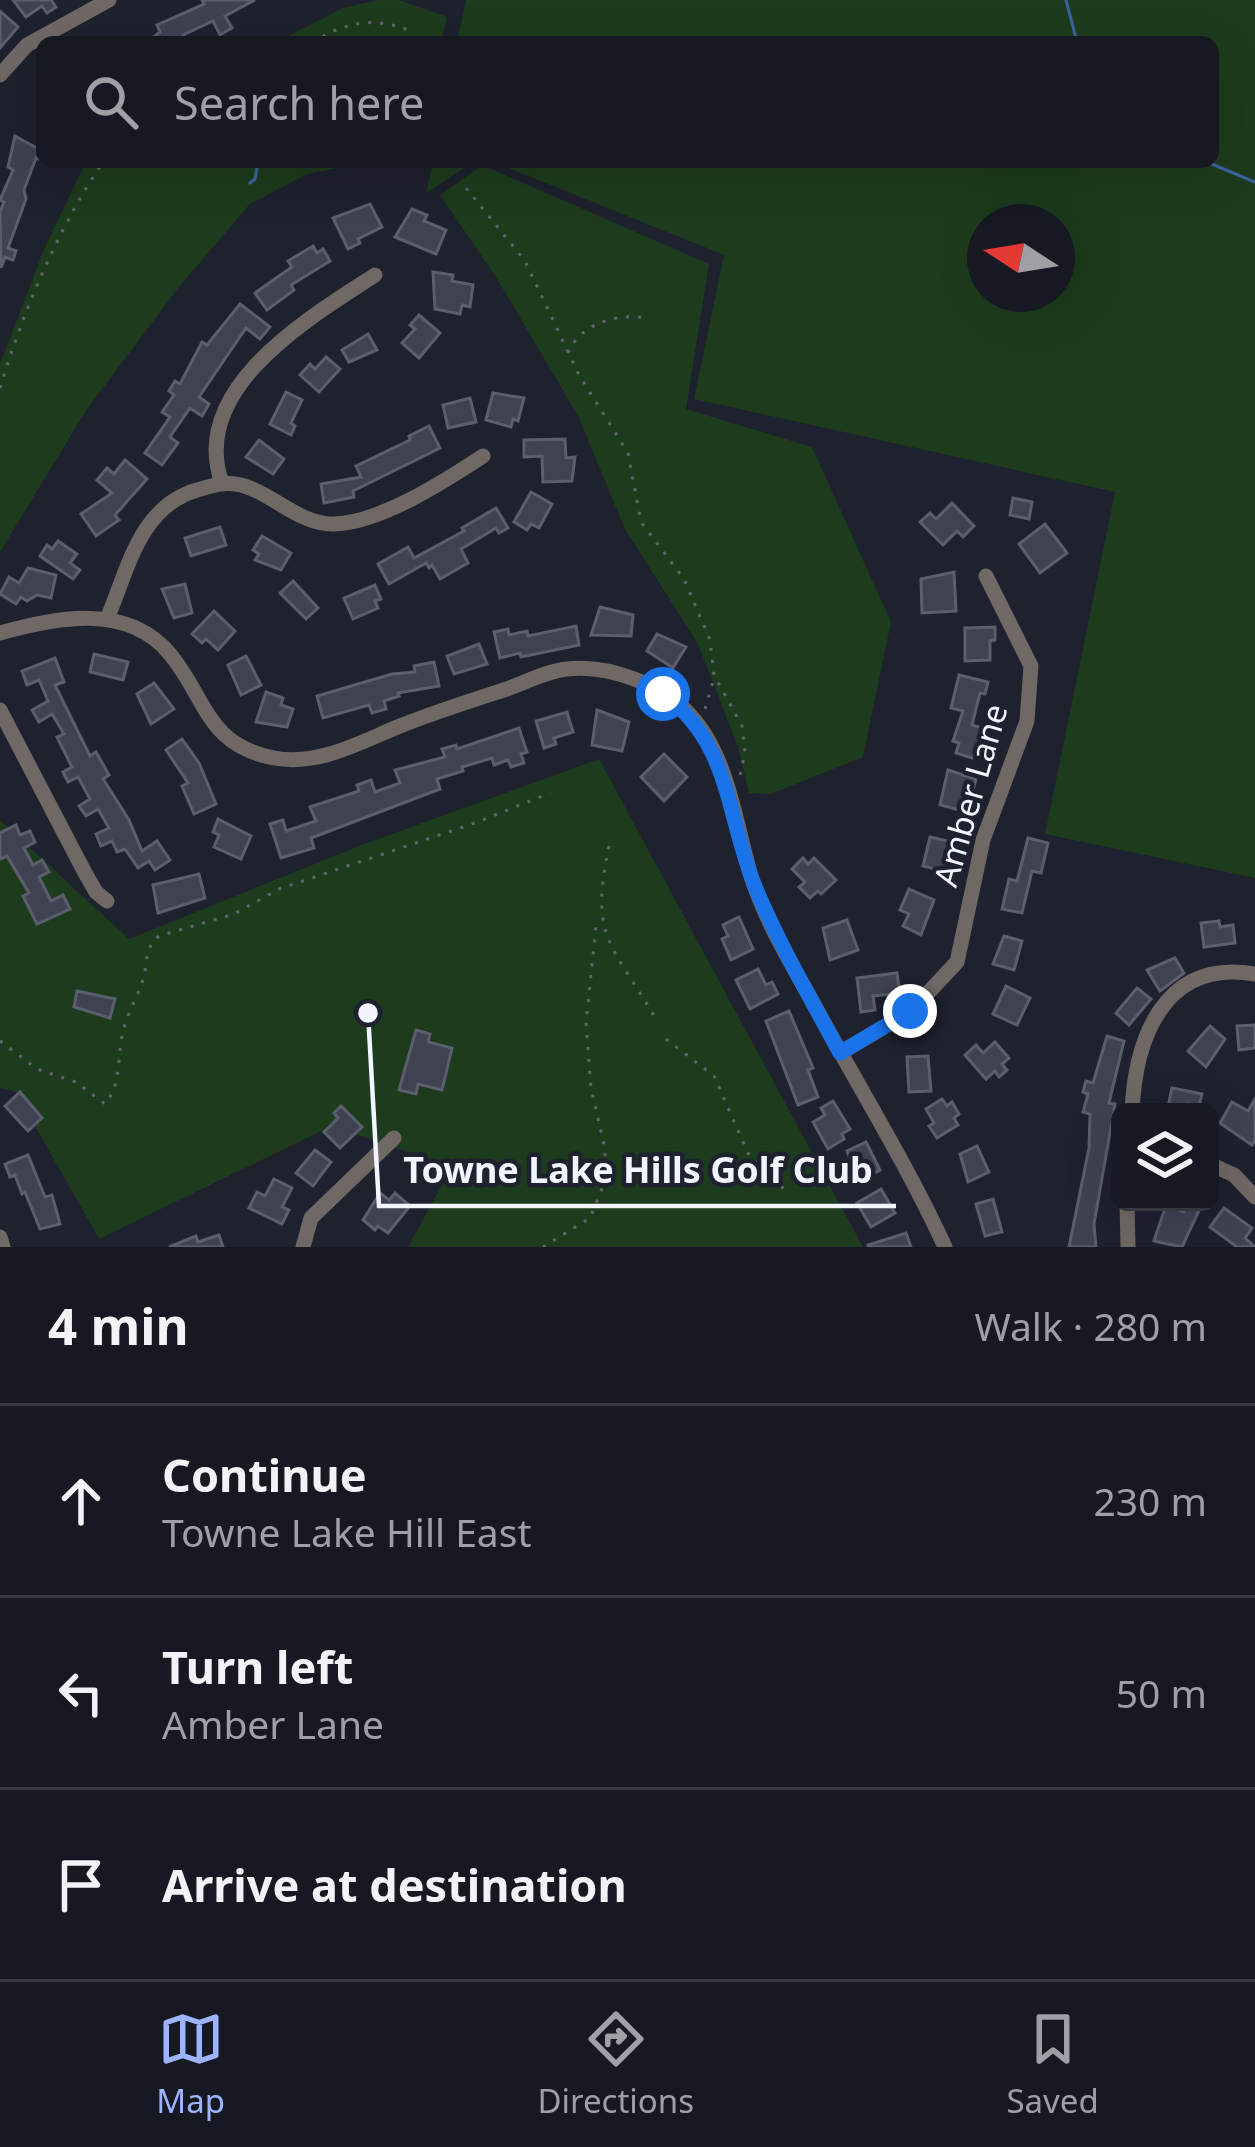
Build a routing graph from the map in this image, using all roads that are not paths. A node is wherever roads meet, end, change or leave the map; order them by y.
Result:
1 (110, 0) edge
2 (44, 36) edge
3 (36, 40) edge
4 (0, 75) edge
5 (375, 275) dead end
6 (483, 456) dead end
7 (222, 483) junction
8 (986, 576) dead end
9 (107, 620) junction
10 (0, 633) edge
11 (0, 710) edge
12 (107, 901) dead end
13 (1255, 974) edge
14 (840, 1053) junction
15 (1133, 1103) edge
16 (394, 1138) dead end
17 (1219, 1168) edge
18 (1255, 1197) edge
19 (1127, 1211) edge
20 (0, 1237) edge
21 (3, 1247) edge
22 (303, 1247) edge
23 (945, 1247) edge
24 (1128, 1247) edge

1 - 2 street
3 - 4 street
5 - 7 street
6 - 7 street
7 - 9 street
8 - 14 street, Amber Lane
9 - 10 street
9 - 14 street
11 - 12 street
13 - 15 street
14 - 23 street
16 - 22 street
17 - 18 street
19 - 24 street
20 - 21 street

